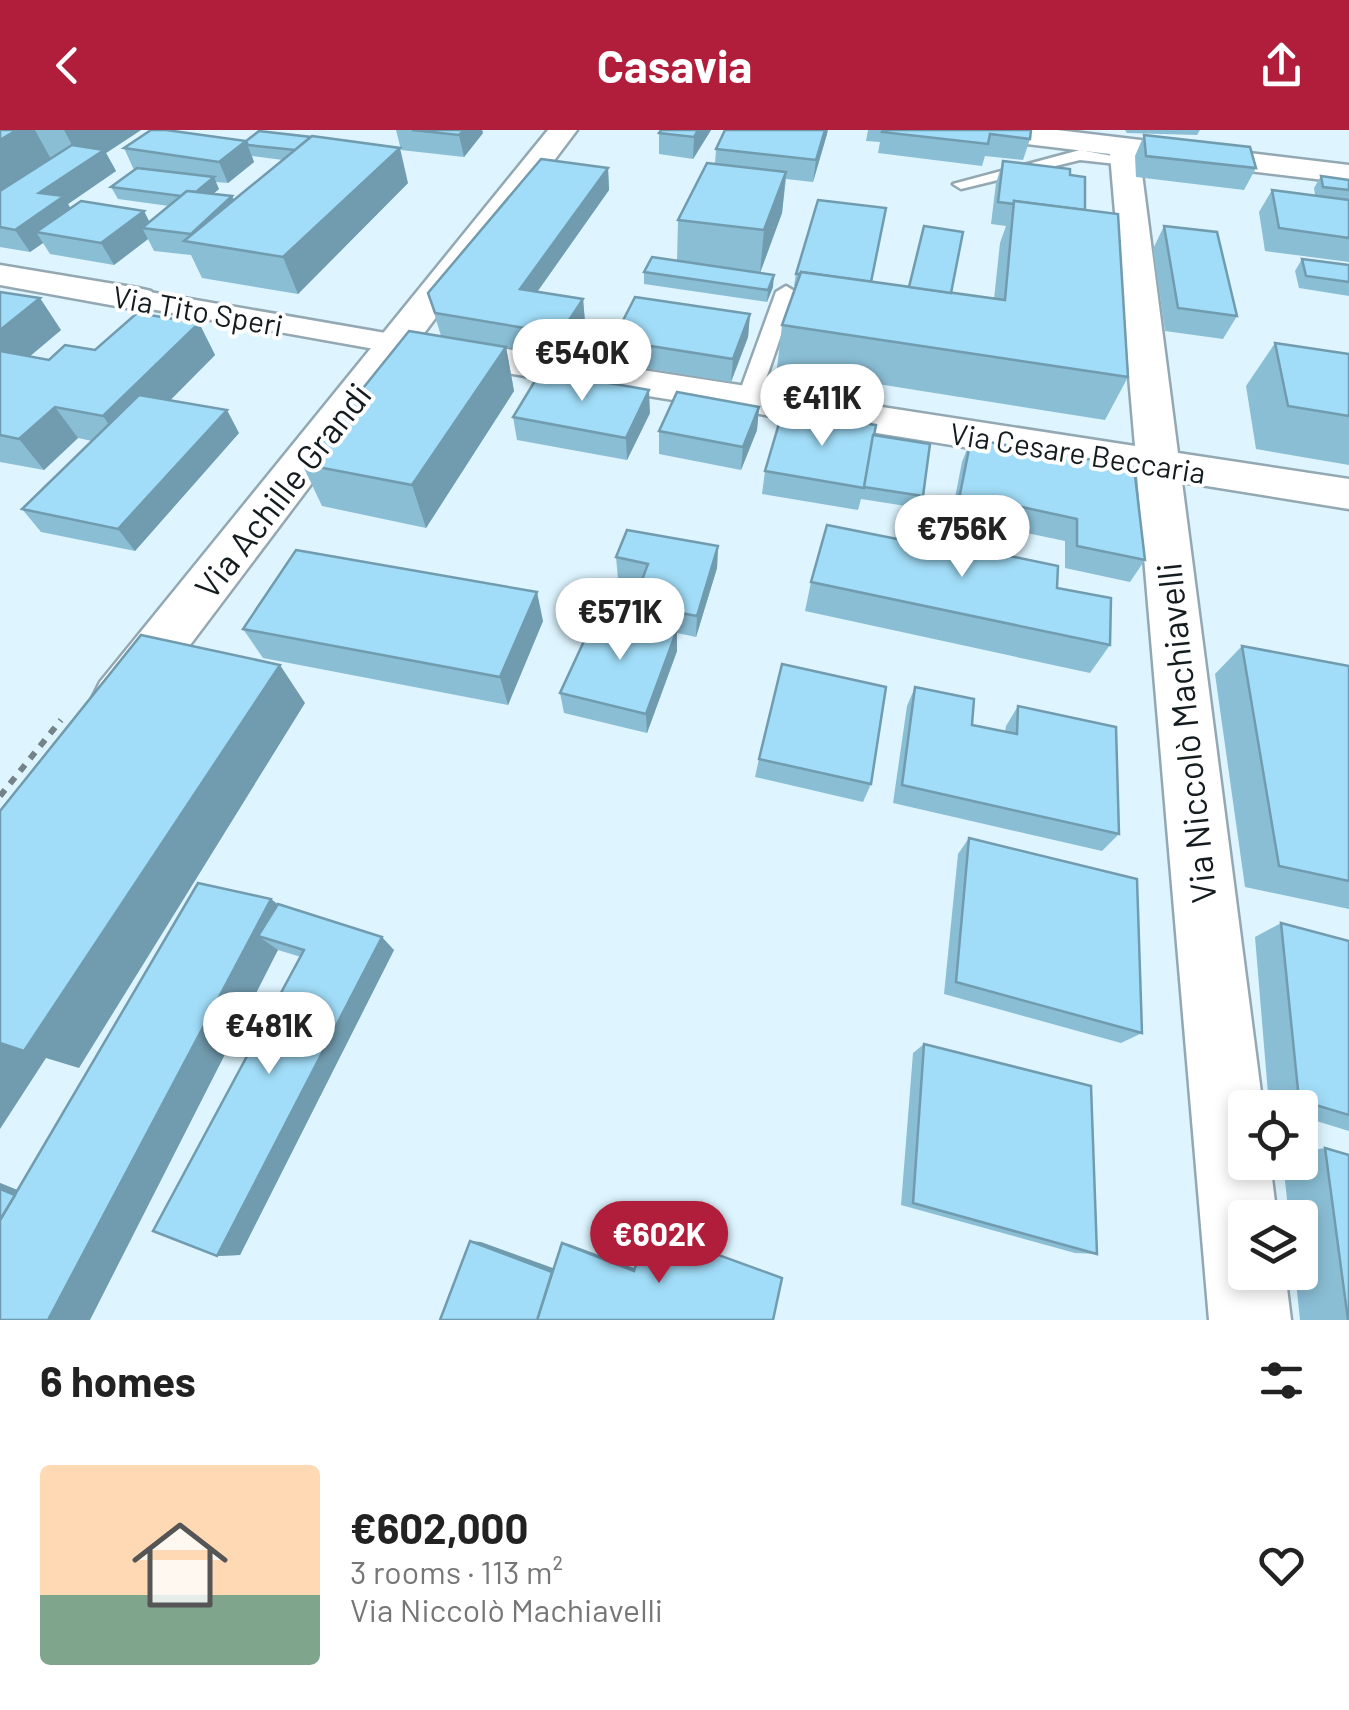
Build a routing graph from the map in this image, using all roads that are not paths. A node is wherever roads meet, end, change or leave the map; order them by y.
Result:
1 (563, 130) edge
2 (984, 130) edge
3 (1125, 153) junction
4 (1349, 174) edge
5 (961, 184) dead end
6 (0, 275) edge
7 (786, 292) dead end
8 (138, 300) joint
9 (397, 344) junction
10 (748, 402) junction
11 (1157, 464) junction
12 (1349, 494) edge
13 (98, 724) edge
14 (1250, 1320) edge

1 - 9 street, Via Achille Grandi
2 - 3 street
3 - 4 street
3 - 5 lane
3 - 11 street, Via Niccolò Machiavelli
6 - 8 street, Via Tito Speri
7 - 10 lane
8 - 9 street, Via Tito Speri
9 - 10 street, Via Cesare Beccaria
9 - 13 street, Via Achille Grandi
10 - 11 street, Via Cesare Beccaria
11 - 12 street, Via Cesare Beccaria
11 - 14 street, Via Niccolò Machiavelli

